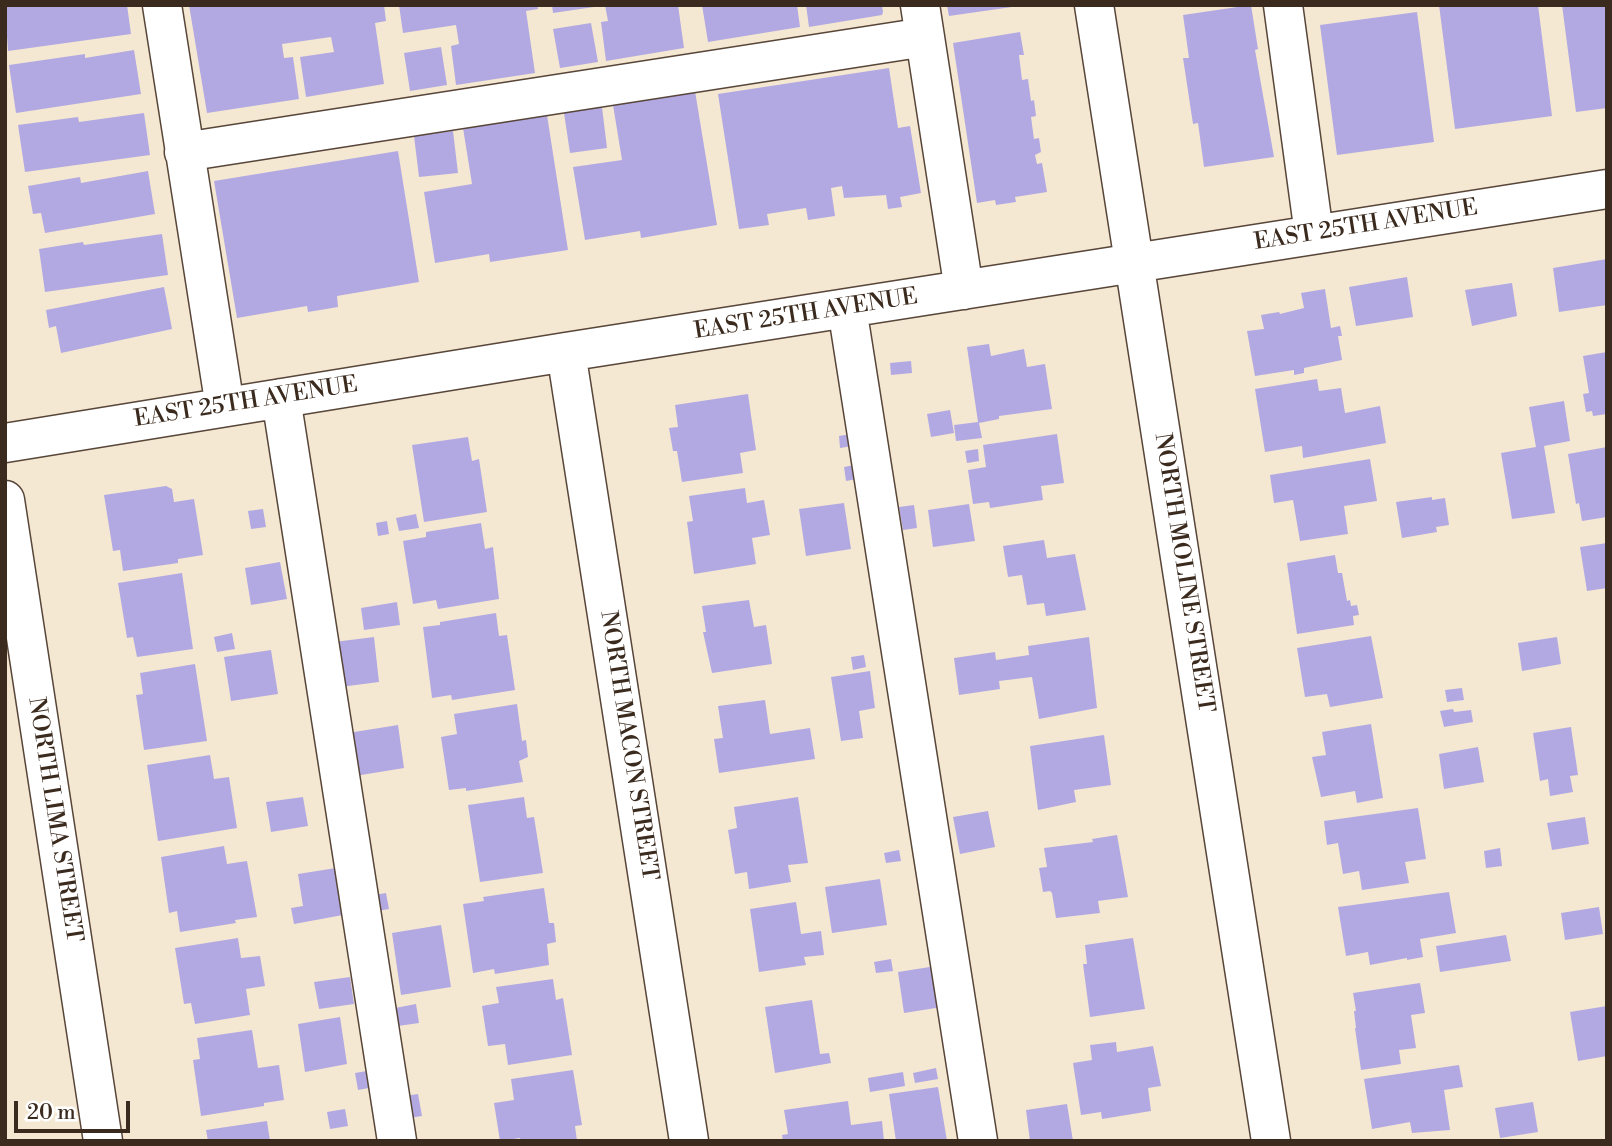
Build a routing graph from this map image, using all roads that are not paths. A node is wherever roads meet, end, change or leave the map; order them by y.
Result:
1 (162, 5) edge
2 (1094, 5) edge
3 (1283, 5) edge
4 (922, 21) edge
5 (184, 152) junction
6 (1607, 189) edge
7 (1314, 234) junction
8 (1135, 263) junction
9 (964, 290) junction
10 (847, 308) junction
11 (566, 352) junction
12 (281, 398) junction
13 (225, 407) junction
14 (5, 443) edge
15 (5, 499) edge
16 (103, 1141) edge
17 (397, 1141) edge
18 (689, 1141) edge
19 (978, 1141) edge
20 (1271, 1141) edge

1 - 5 street
2 - 8 street, NORTH MOLINE STREET
3 - 7 street
4 - 5 street
4 - 9 street
5 - 13 street
6 - 7 street, EAST 25TH AVENUE
7 - 8 street, EAST 25TH AVENUE
8 - 9 street, EAST 25TH AVENUE
8 - 20 street, NORTH MOLINE STREET
9 - 10 street, EAST 25TH AVENUE
10 - 11 street, EAST 25TH AVENUE
10 - 19 street
11 - 12 street, EAST 25TH AVENUE
11 - 18 street, NORTH MACON STREET
12 - 13 street, EAST 25TH AVENUE
12 - 17 street
13 - 14 street, EAST 25TH AVENUE
15 - 16 street, NORTH LIMA STREET

